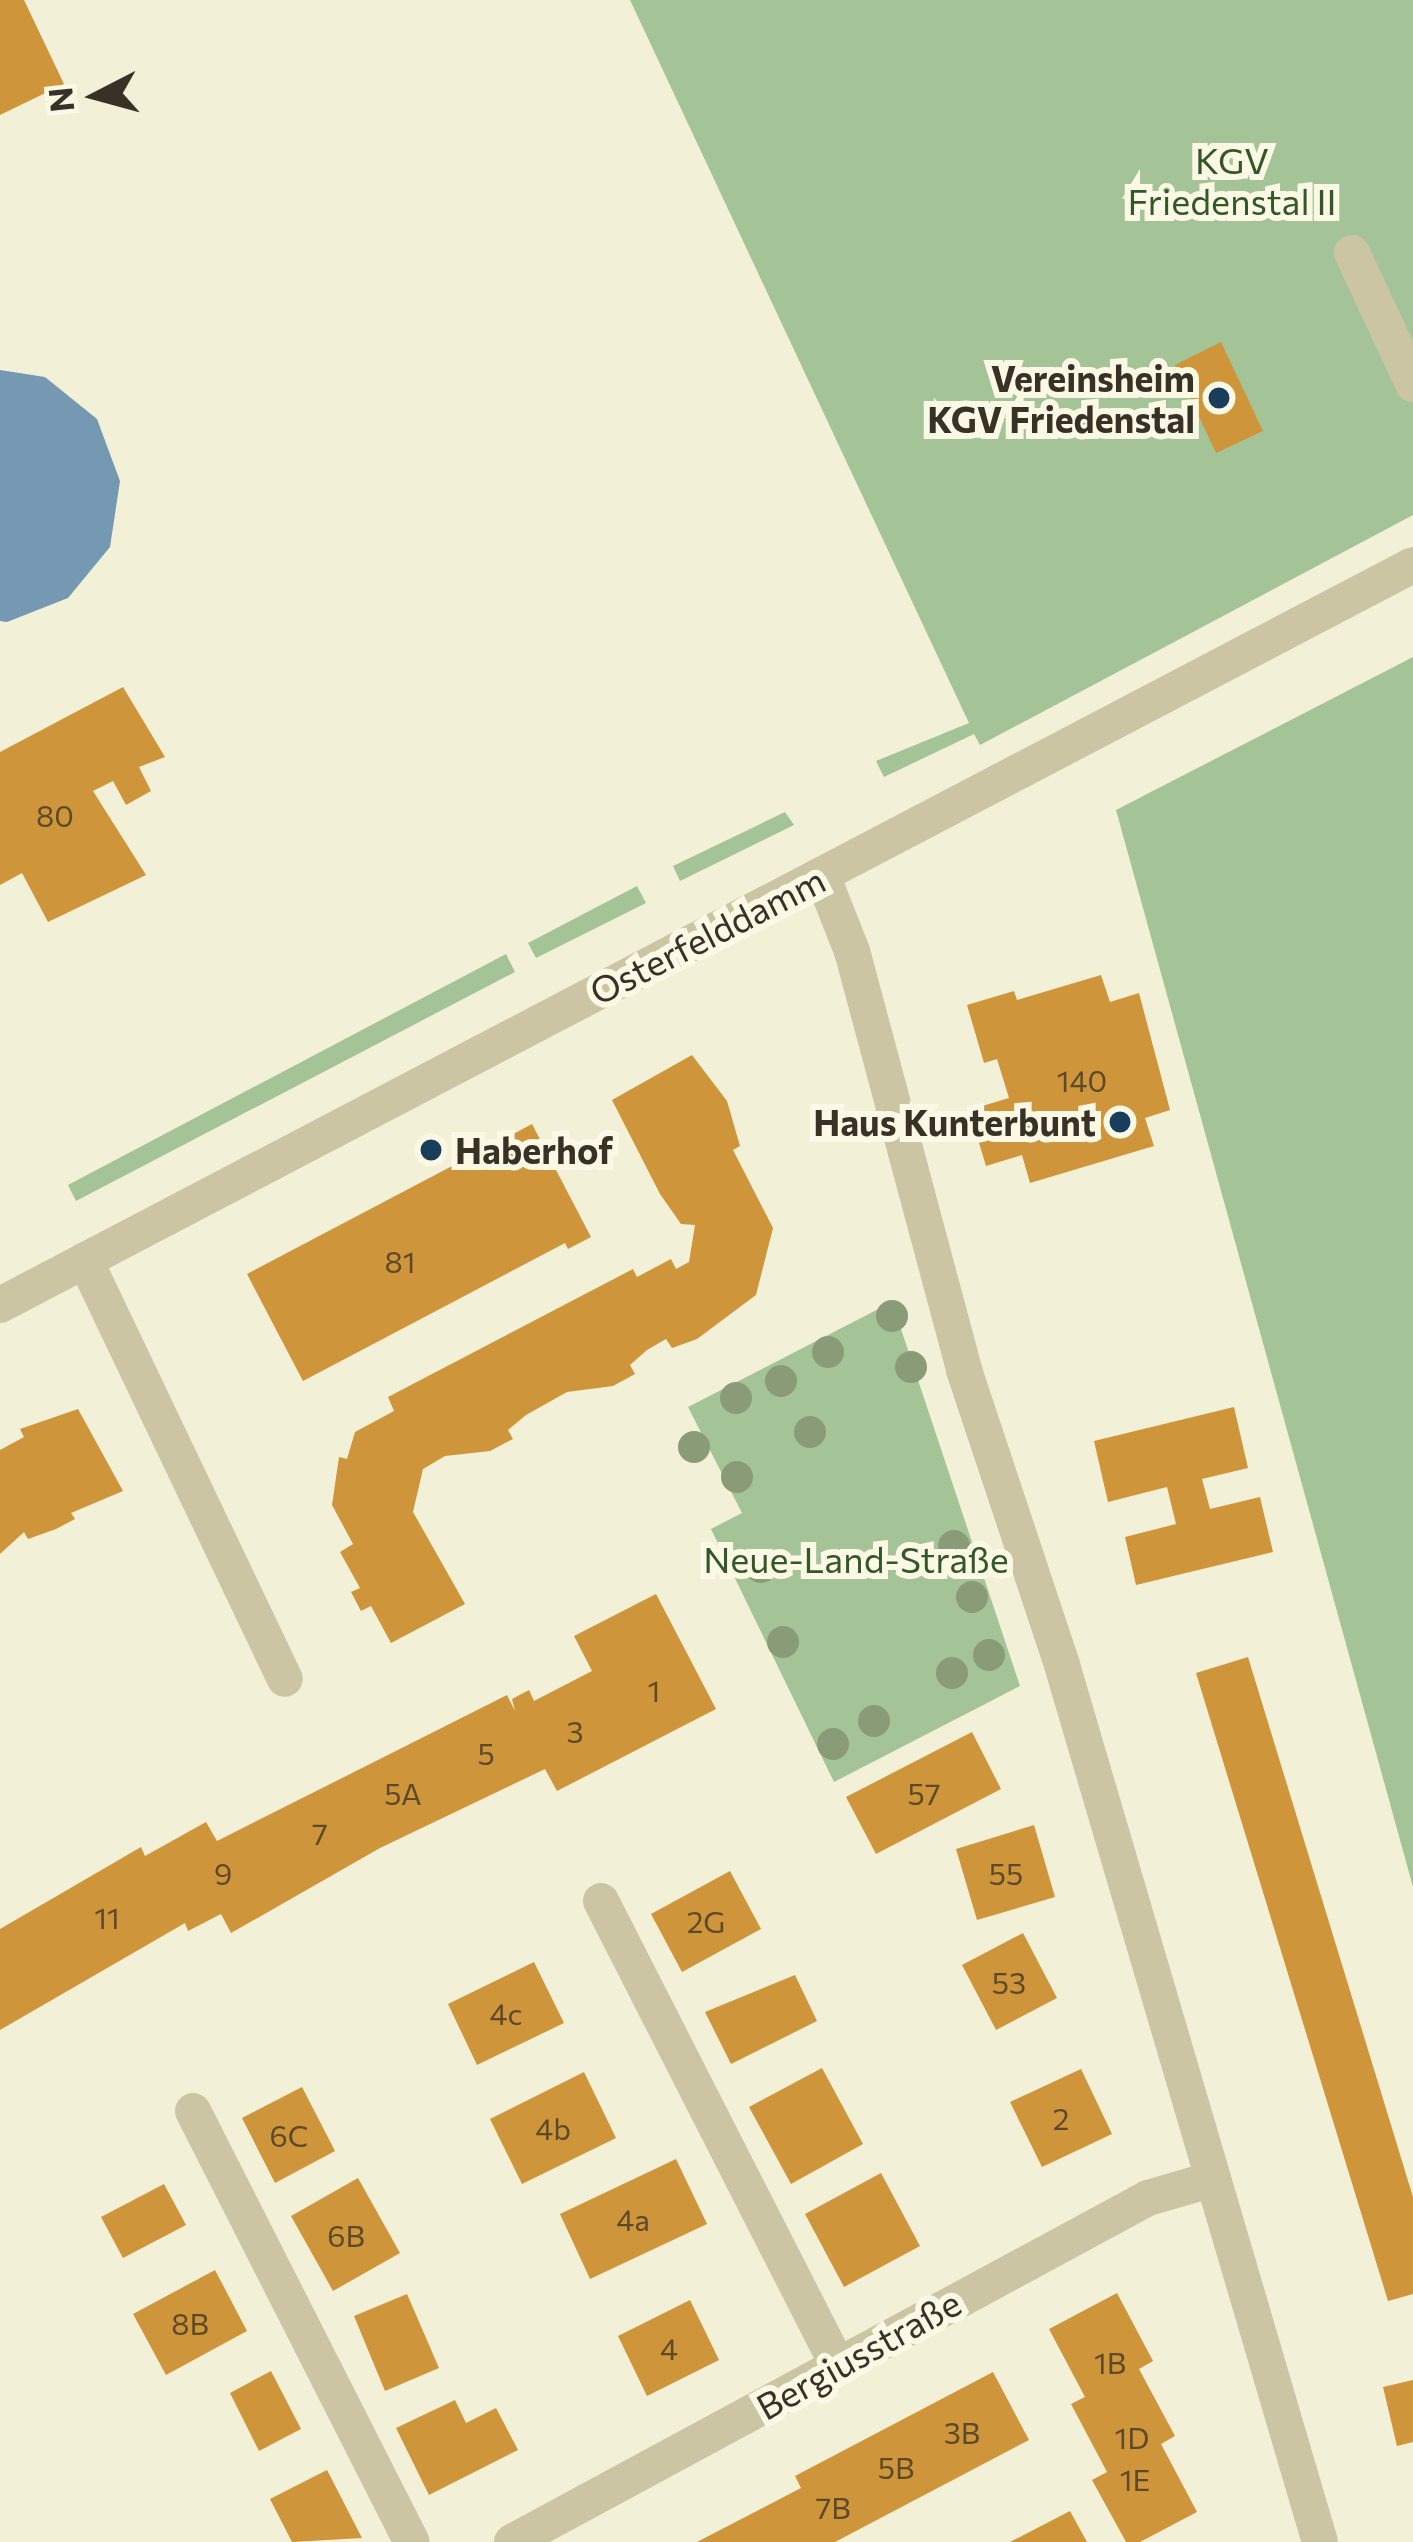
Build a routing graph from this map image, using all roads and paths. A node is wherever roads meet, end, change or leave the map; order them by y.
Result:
1 (1352, 253) dead end
2 (1413, 384) edge
3 (1413, 565) edge
4 (822, 875) junction
5 (85, 1260) junction
6 (0, 1305) edge
7 (285, 1679) dead end
8 (601, 1901) dead end
9 (193, 2111) dead end
10 (1210, 2180) junction
11 (838, 2366) junction
12 (412, 2542) edge
13 (512, 2542) edge
14 (1320, 2542) edge

1 - 2 street
3 - 4 street, Osterfelddamm
4 - 5 street, Osterfelddamm
4 - 10 street
5 - 6 street, Osterfelddamm
5 - 7 street
8 - 11 street
9 - 12 street
10 - 11 street, Bergiusstraße
10 - 14 street
11 - 13 street, Bergiusstraße

